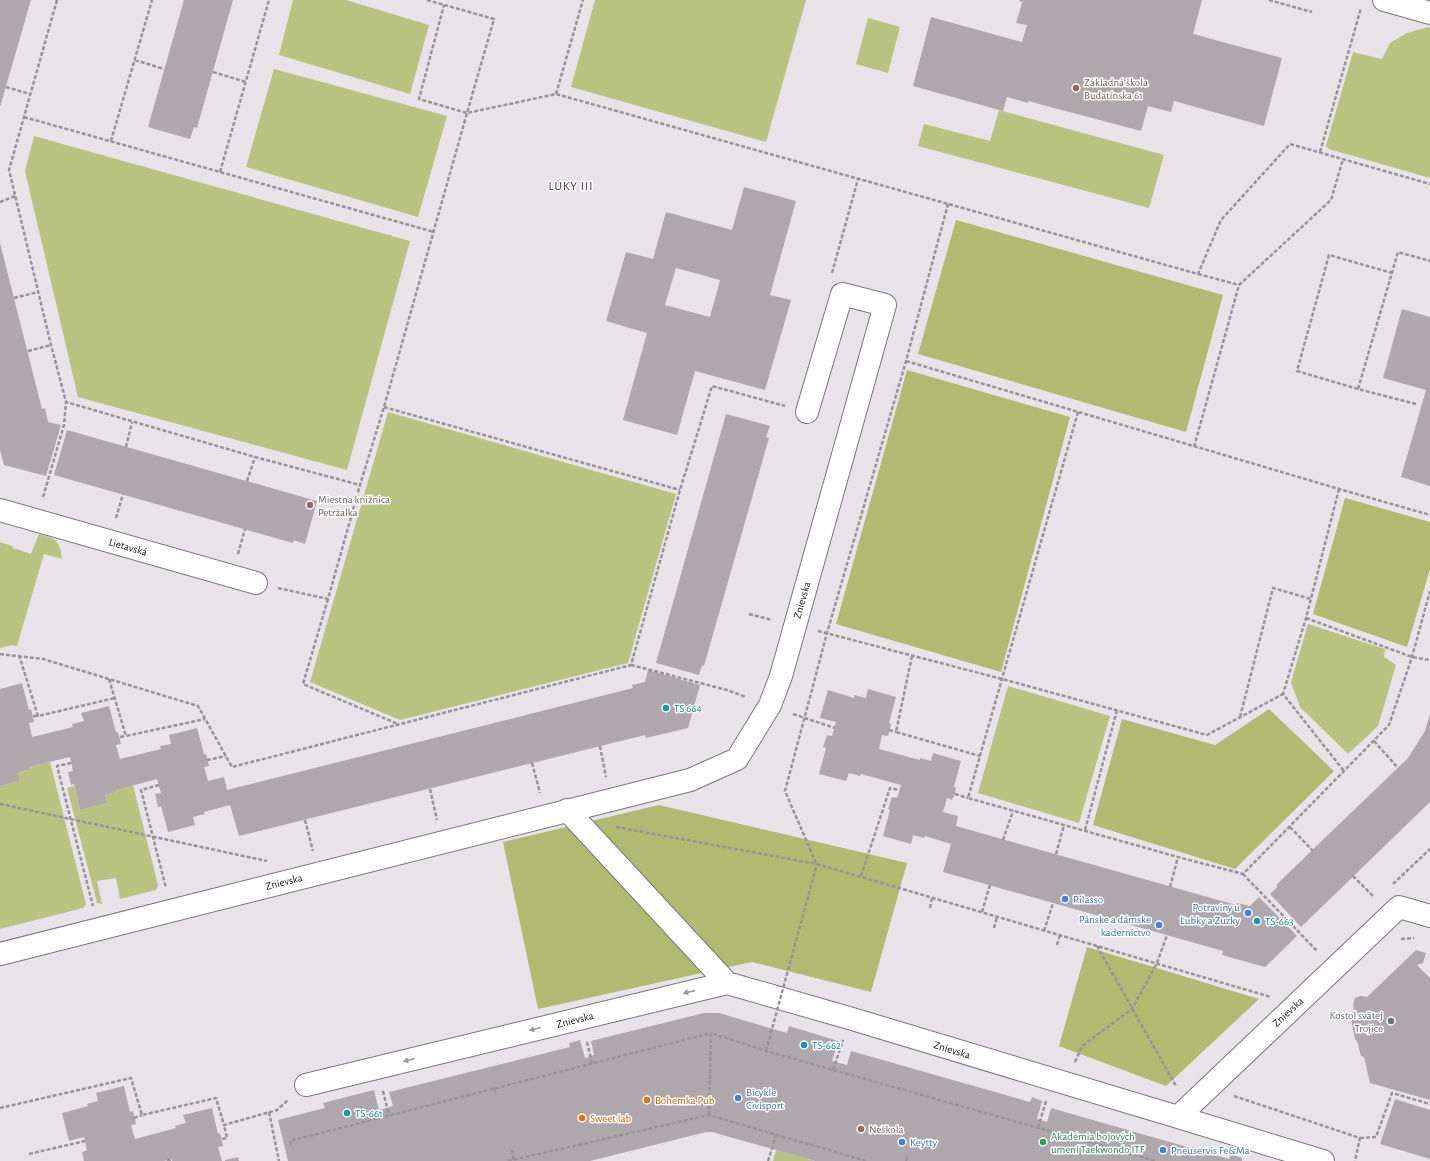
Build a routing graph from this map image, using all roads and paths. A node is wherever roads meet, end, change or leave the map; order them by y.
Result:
1 (57, 0) edge
2 (152, 0) edge
3 (269, 0) edge
4 (427, 0) edge
5 (583, 0) edge
6 (1269, 0) edge
7 (1384, 0) edge
8 (444, 5) junction
9 (1361, 8) dead end
10 (1312, 12) dead end
11 (1430, 13) edge
12 (135, 60) junction
13 (164, 69) dead end
14 (213, 72) dead end
15 (246, 82) junction
16 (6, 87) dead end
17 (30, 94) junction
18 (556, 94) junction
19 (467, 113) junction
20 (24, 117) junction
21 (111, 141) junction
22 (1320, 152) junction
23 (1343, 159) junction
24 (220, 172) junction
25 (858, 179) junction
26 (1430, 184) edge
27 (15, 196) junction
28 (0, 202) edge
29 (948, 204) junction
30 (434, 232) junction
31 (1430, 261) edge
32 (1392, 273) junction
33 (1198, 274) junction
34 (1239, 285) junction
35 (38, 292) junction
36 (842, 294) junction
37 (14, 298) dead end
38 (50, 345) junction
39 (28, 351) dead end
40 (906, 361) junction
41 (1358, 389) junction
42 (66, 402) junction
43 (1416, 404) dead end
44 (384, 407) junction
45 (807, 412) joint
46 (1078, 412) junction
47 (132, 422) junction
48 (1194, 446) junction
49 (126, 447) dead end
50 (255, 457) junction
51 (247, 481) dead end
52 (360, 485) junction
53 (680, 490) junction
54 (1339, 490) junction
55 (123, 494) dead end
56 (42, 500) dead end
57 (0, 510) edge
58 (1430, 515) edge
59 (115, 521) dead end
60 (245, 529) dead end
61 (238, 556) dead end
62 (256, 583) joint
63 (1430, 591) edge
64 (328, 599) junction
65 (1310, 599) junction
66 (1306, 618) junction
67 (826, 633) junction
68 (0, 654) edge
69 (19, 655) junction
70 (912, 656) junction
71 (1412, 657) junction
72 (1430, 660) edge
73 (631, 665) junction
74 (109, 679) junction
75 (1002, 679) junction
76 (727, 690) dead end
77 (1283, 694) junction
78 (115, 698) junction
79 (1117, 710) junction
80 (33, 716) dead end
81 (38, 716) junction
82 (1240, 717) junction
83 (804, 718) junction
84 (205, 719) junction
85 (399, 725) junction
86 (835, 728) dead end
87 (889, 730) dead end
88 (896, 732) junction
89 (126, 736) junction
90 (120, 738) dead end
91 (1374, 741) junction
92 (600, 746) dead end
93 (226, 756) junction
94 (980, 756) junction
95 (207, 760) dead end
96 (71, 763) dead end
97 (532, 763) dead end
98 (1398, 768) dead end
99 (1344, 771) junction
100 (607, 780) dead end
101 (159, 785) dead end
102 (430, 789) dead end
103 (899, 790) dead end
104 (955, 794) dead end
105 (968, 798) junction
106 (541, 799) dead end
107 (0, 804) edge
108 (567, 810) junction
109 (1012, 811) junction
110 (71, 819) junction
111 (305, 820) dead end
112 (438, 824) dead end
113 (1064, 825) junction
114 (610, 826) dead end
115 (1290, 827) junction
116 (1085, 830) junction
117 (153, 837) junction
118 (1003, 840) dead end
119 (1430, 849) edge
120 (1312, 851) dead end
121 (1056, 854) dead end
122 (315, 855) dead end
123 (1178, 857) junction
124 (272, 862) dead end
125 (817, 864) junction
126 (1243, 874) junction
127 (861, 876) junction
128 (1353, 876) dead end
129 (1392, 884) dead end
130 (990, 885) dead end
131 (1170, 886) dead end
132 (167, 890) dead end
133 (932, 898) junction
134 (1376, 900) dead end
135 (1053, 903) dead end
136 (930, 908) dead end
137 (94, 910) dead end
138 (982, 912) junction
139 (997, 916) junction
140 (1430, 916) edge
141 (994, 928) dead end
142 (1044, 930) junction
143 (1060, 935) junction
144 (1167, 935) dead end
145 (1415, 938) dead end
146 (1394, 939) dead end
147 (1057, 945) dead end
148 (1097, 945) junction
149 (1319, 953) dead end
150 (0, 954) edge
151 (1158, 963) junction
152 (727, 983) junction
153 (777, 986) dead end
154 (785, 988) dead end
155 (1267, 1003) dead end
156 (1132, 1009) junction
157 (711, 1033) junction
158 (766, 1051) junction
159 (591, 1056) dead end
160 (836, 1062) dead end
161 (592, 1063) junction
162 (1074, 1063) dead end
163 (833, 1070) junction
164 (1182, 1082) dead end
165 (306, 1084) dead end
166 (1176, 1087) junction
167 (494, 1088) junction
168 (1169, 1088) dead end
169 (496, 1094) dead end
170 (924, 1095) junction
171 (1230, 1095) dead end
172 (923, 1100) dead end
173 (1430, 1104) edge
174 (387, 1108) dead end
175 (269, 1112) dead end
176 (142, 1115) dead end
177 (709, 1115) junction
178 (389, 1116) junction
179 (1178, 1117) junction
180 (134, 1118) dead end
181 (1040, 1120) dead end
182 (224, 1125) dead end
183 (1038, 1128) junction
184 (776, 1135) junction
185 (1360, 1138) junction
186 (222, 1139) dead end
187 (85, 1141) dead end
188 (291, 1145) dead end
189 (512, 1150) dead end
190 (1125, 1152) junction
191 (29, 1154) dead end
192 (907, 1156) dead end
193 (1125, 1158) dead end
194 (172, 1159) dead end
195 (514, 1160) edge
196 (168, 1161) edge
197 (279, 1161) edge
198 (508, 1161) edge
199 (768, 1161) edge
200 (866, 1161) edge
201 (906, 1161) edge
202 (1156, 1161) edge
203 (1323, 1161) edge
204 (1356, 1161) edge

1 - 17 path
2 - 12 path
3 - 15 path
4 - 8 path
5 - 18 path
6 - 10 path
7 - 11 street
8 - 19 path
8 - 19 path
9 - 22 path
12 - 13 path
12 - 21 path
14 - 15 path
15 - 24 path
16 - 17 path
17 - 20 path
18 - 19 path
18 - 25 path
19 - 30 path
20 - 21 path
20 - 27 path
21 - 24 path
22 - 23 path
22 - 33 path
23 - 26 path
23 - 34 path
24 - 30 path
25 - 29 path
25 - 36 path
27 - 28 path
27 - 35 path
29 - 33 path
29 - 40 path
30 - 44 path
31 - 32 path
32 - 41 path
32 - 41 path
33 - 34 path
34 - 48 path
35 - 37 path
35 - 38 path
36 - 45 street
36 - 108 street, Znievska
38 - 39 path
38 - 42 path
40 - 46 path
40 - 67 path
41 - 43 path
42 - 47 path
42 - 56 path
44 - 52 path
44 - 53 path
45 - 53 path
46 - 48 path
46 - 75 path
47 - 49 path
47 - 50 path
48 - 54 path
50 - 51 path
50 - 52 path
52 - 64 path
53 - 73 path
54 - 58 path
54 - 65 path
55 - 59 path
57 - 62 street, Lietavská
60 - 61 path
62 - 64 path
63 - 71 path
64 - 85 path
65 - 66 path
65 - 82 path
66 - 71 path
66 - 77 path
67 - 70 path
67 - 83 path
68 - 69 path
69 - 74 path
69 - 81 path
70 - 75 path
70 - 88 path
71 - 72 path
71 - 91 path
73 - 76 path
73 - 85 path
74 - 78 path
74 - 84 path
75 - 79 path
75 - 94 path
77 - 82 path
77 - 99 path
78 - 81 path
78 - 89 path
79 - 82 path
79 - 116 path
80 - 81 path
83 - 86 path
83 - 125 path
84 - 89 path
84 - 93 path
85 - 93 path
87 - 88 path
88 - 94 path
89 - 90 path
91 - 98 path
91 - 99 path
92 - 100 path
93 - 95 path
94 - 105 path
96 - 110 path
97 - 106 path
99 - 115 path
101 - 117 path
102 - 112 path
103 - 127 path
104 - 105 path
105 - 109 path
107 - 110 path
108 - 150 street, Znievska
108 - 152 street
109 - 113 path
109 - 118 path
110 - 117 path
110 - 137 path
111 - 122 path
113 - 116 path
113 - 121 path
114 - 125 path
115 - 120 path
115 - 126 path
116 - 123 path
117 - 124 path
117 - 132 path
119 - 129 path
123 - 126 path
123 - 131 path
125 - 127 path
125 - 158 path, bridge
126 - 149 path
127 - 133 path
128 - 134 path
130 - 138 path
133 - 136 path
133 - 138 path
135 - 142 path
138 - 139 path
139 - 141 path
139 - 142 path
140 - 179 street, Znievska
142 - 143 path
143 - 147 path
143 - 148 path
144 - 151 path
145 - 146 path
148 - 151 path
148 - 156 path
151 - 155 path
151 - 156 path
152 -> 165 street, Znievska
152 - 179 street, Znievska
153 - 154 path
156 - 162 path
156 - 166 path
157 - 158 path
157 - 161 path
157 - 177 path
158 - 163 path
159 - 161 path
160 - 163 path
161 - 167 path
163 - 170 path
164 - 166 path
166 - 168 path
167 - 169 path
167 - 178 path
170 - 172 path
170 - 183 path
171 - 185 path
173 - 185 path
174 - 178 path
175 - 197 path
176 - 180 path
177 - 184 path
177 - 195 path
178 - 188 path
179 - 203 street, Znievska
181 - 183 path
182 - 186 path
183 - 190 path
184 - 199 path
184 - 200 path
185 - 204 path
187 - 191 path
189 - 195 path
190 - 193 path
190 - 202 path
192 - 201 path
194 - 196 path
195 - 198 path

